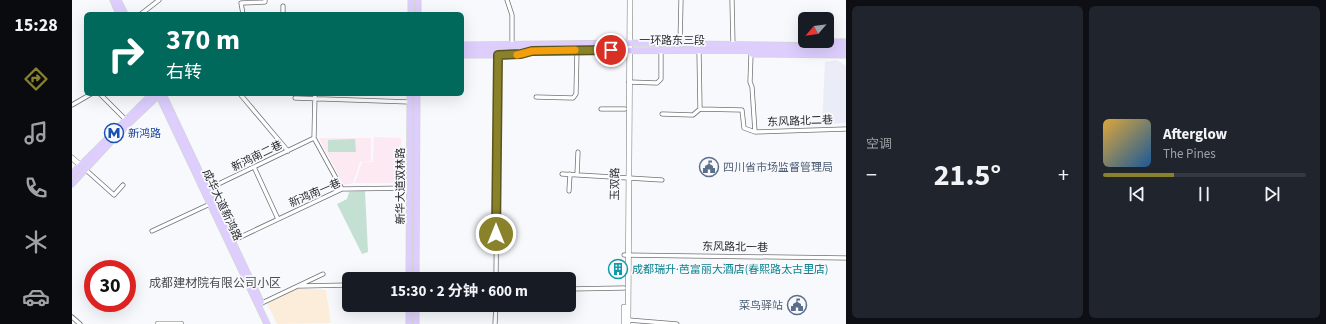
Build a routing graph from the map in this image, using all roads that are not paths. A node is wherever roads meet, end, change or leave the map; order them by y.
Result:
1 (113, 0) edge
2 (118, 0) edge
3 (159, 0) edge
4 (265, 0) edge
5 (411, 0) edge
6 (418, 0) edge
7 (507, 0) edge
8 (626, 0) edge
9 (630, 0) edge
10 (681, 0) edge
11 (732, 0) edge
12 (283, 6) dead end
13 (118, 12) edge
14 (124, 12) edge
15 (144, 12) edge
16 (243, 12) edge
17 (283, 12) edge
18 (410, 12) edge
19 (418, 12) edge
20 (512, 42) junction
21 (628, 43) junction
22 (680, 44) junction
23 (737, 47) junction
24 (464, 48) edge
25 (464, 48) edge
26 (464, 48) edge
27 (532, 48) junction
28 (843, 49) edge
29 (577, 50) junction
30 (628, 50) junction
31 (661, 50) junction
32 (699, 51) junction
33 (751, 54) junction
34 (498, 55) junction
35 (629, 82) junction
36 (88, 96) edge
37 (102, 96) edge
38 (150, 96) edge
39 (158, 96) edge
40 (161, 96) edge
41 (161, 96) edge
42 (242, 96) edge
43 (315, 96) edge
44 (410, 96) edge
45 (417, 96) edge
46 (536, 97) dead end
47 (295, 98) dead end
48 (410, 102) junction
49 (72, 105) edge
50 (601, 109) dead end
51 (625, 109) junction
52 (700, 109) junction
53 (662, 114) dead end
54 (125, 119) junction
55 (846, 129) edge
56 (754, 132) junction
57 (314, 138) junction
58 (288, 151) junction
59 (578, 152) dead end
60 (72, 158) edge
61 (80, 165) junction
62 (254, 167) junction
63 (86, 170) junction
64 (72, 174) edge
65 (562, 174) dead end
66 (570, 174) junction
67 (577, 175) junction
68 (626, 178) junction
69 (662, 180) dead end
70 (72, 184) edge
71 (124, 185) dead end
72 (410, 188) junction
73 (208, 189) junction
74 (342, 189) junction
75 (569, 191) dead end
76 (210, 204) junction
77 (278, 219) junction
78 (152, 231) dead end
79 (232, 240) junction
80 (625, 255) junction
81 (846, 258) edge
82 (409, 272) edge
83 (416, 272) edge
84 (496, 272) edge
85 (323, 274) dead end
86 (342, 285) edge
87 (298, 286) junction
88 (624, 288) junction
89 (576, 289) edge
90 (262, 303) junction
91 (409, 312) edge
92 (416, 312) edge
93 (496, 312) edge
94 (72, 317) edge
95 (266, 323) edge
96 (627, 323) edge
97 (80, 324) edge
98 (158, 324) edge
99 (181, 324) edge
100 (271, 324) edge
101 (409, 324) edge
102 (416, 324) edge
103 (495, 324) edge
104 (677, 324) edge

1 - 13 main road
2 - 14 main road
3 - 15 street
4 - 16 street
5 - 18 main road
6 - 19 main road
7 - 20 street
8 - 21 main road
9 - 21 main road
10 - 22 street
11 - 23 street
12 - 17 street
20 - 24 main road
20 - 27 main road
21 - 22 main road, 一环路东三段
21 - 27 main road, 一环路东三段
21 - 30 main road, 玉双路
22 - 23 main road, 一环路东三段
23 - 28 main road
23 - 28 main road
23 - 32 main road, 一环路东三段
23 - 33 main road
25 - 27 main road
26 - 34 main road
27 - 29 main road, 一环路东三段
27 - 34 main road
28 - 33 main road
29 - 30 main road, 一环路东三段
29 - 46 street
30 - 31 main road, 一环路东三段
30 - 35 main road, 玉双路
30 - 51 main road, 玉双路
31 - 32 main road, 一环路东三段
31 - 35 street
32 - 52 street
33 - 56 street, 东风路北二巷
34 - 84 street
35 - 68 main road, 玉双路
36 - 49 street
37 - 54 street
38 - 54 main road
39 - 63 main road
40 - 73 main road, 成华大道新鸿路
41 - 76 main road, 成华大道新鸿路
42 - 58 street
43 - 47 street
43 - 48 street
43 - 57 street
44 - 48 main road, 新华大道双林路
45 - 83 main road, 新华大道双林路
48 - 72 main road, 新华大道双林路
50 - 51 street
51 - 68 main road, 玉双路
52 - 53 street
52 - 56 street, 东风路北二巷
54 - 61 main road
55 - 56 street, 东风路北二巷
57 - 58 street, 新鸿南二巷
57 - 74 street
58 - 62 street, 新鸿南二巷
59 - 67 street
60 - 61 main road
61 - 64 main road
62 - 73 street, 新鸿南二巷
62 - 77 street
63 - 70 main road
63 - 71 street
65 - 66 street
66 - 67 street
66 - 75 street
67 - 68 street
68 - 69 street
68 - 80 main road, 玉双路
72 - 74 street, 新鸿南一巷
72 - 82 main road, 新华大道双林路
73 - 79 main road, 成华大道新鸿路
74 - 77 street, 新鸿南一巷
76 - 78 street
76 - 95 main road, 成华大道新鸿路
77 - 79 street, 新鸿南一巷
79 - 90 main road, 成华大道新鸿路
80 - 81 street, 东风路北一巷
80 - 88 main road, 玉双路
80 - 96 main road, 玉双路
85 - 87 street
86 - 87 street
87 - 90 street
88 - 89 street
88 - 96 main road, 玉双路
90 - 100 main road, 成华大道新鸿路
91 - 101 main road
92 - 102 main road
93 - 103 street
94 - 97 street
96 - 104 street
98 - 99 main road

